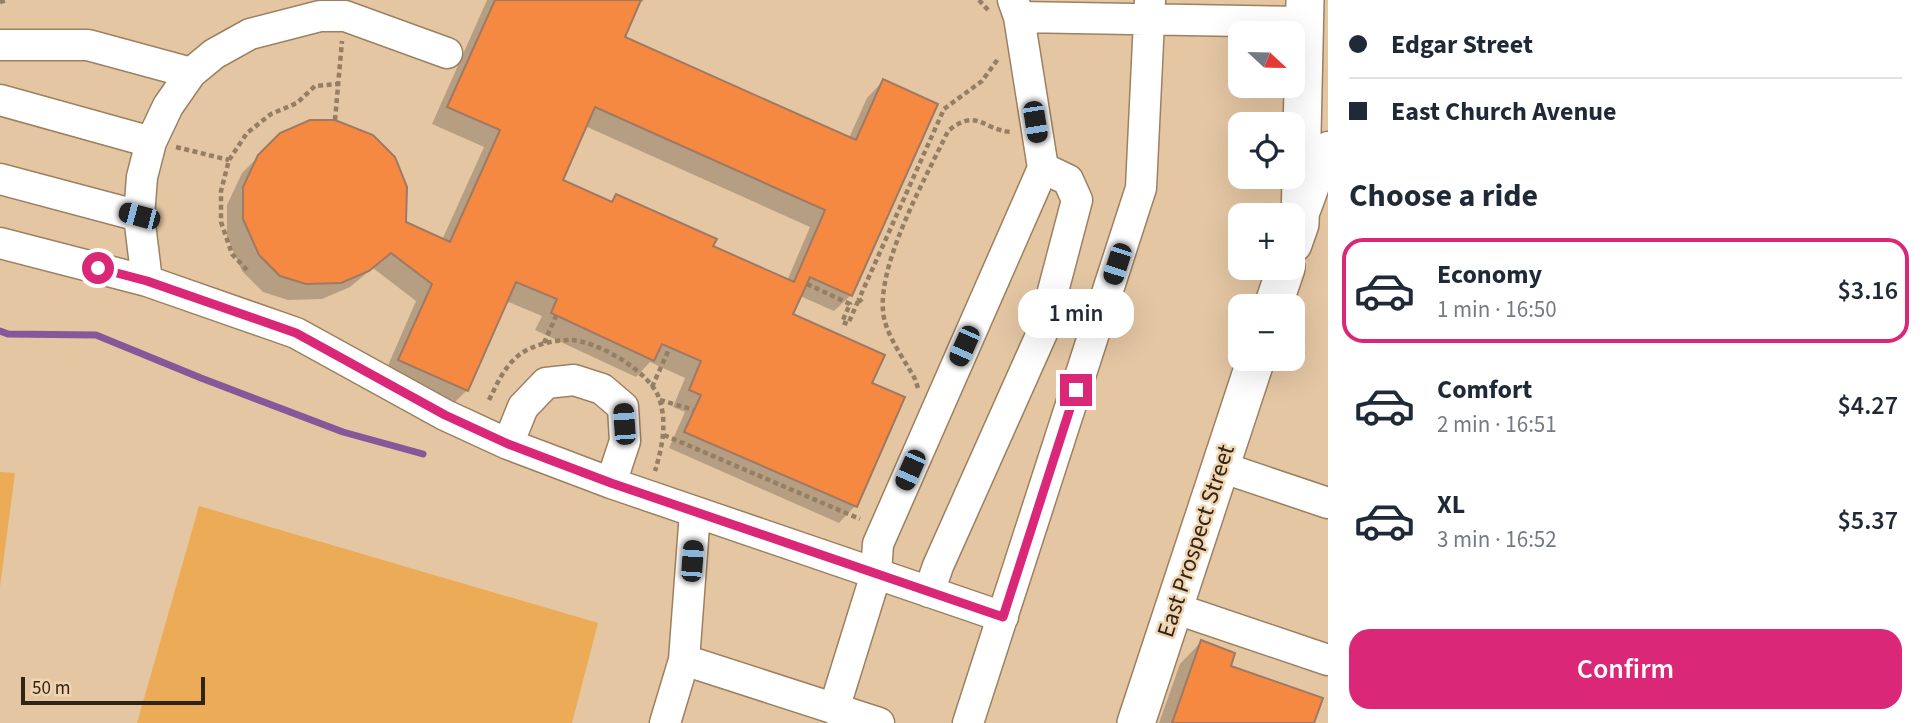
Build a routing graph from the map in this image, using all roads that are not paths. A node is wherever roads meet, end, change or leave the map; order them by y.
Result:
1 (1016, 8) edge
2 (1150, 10) edge
3 (1305, 11) edge
4 (0, 45) edge
5 (447, 53) dead end
6 (191, 73) junction
7 (0, 100) edge
8 (152, 142) junction
9 (1328, 147) edge
10 (1043, 168) junction
11 (0, 179) edge
12 (1297, 203) edge
13 (1305, 210) edge
14 (139, 216) junction
15 (0, 243) edge
16 (147, 281) junction
17 (1252, 371) edge
18 (508, 444) junction
19 (1221, 467) junction
20 (611, 483) junction
21 (1328, 503) edge
22 (695, 512) junction
23 (876, 574) junction
24 (929, 592) junction
25 (1174, 608) junction
26 (1003, 617) junction
27 (684, 660) junction
28 (1328, 660) edge
29 (859, 718) edge
30 (665, 723) edge
31 (968, 723) edge
32 (1136, 723) edge

1 - 2 street
1 - 10 street
2 - 3 street
2 - 26 street
3 - 12 main road
4 - 6 street
5 - 6 street
6 - 8 street
7 - 8 street
8 - 14 street
9 - 13 street
10 - 23 street
10 - 24 street
11 - 14 street
14 - 16 street
15 - 16 street
16 - 18 street
17 - 19 main road, East Prospect Street
18 - 20 street
18 - 20 street
19 - 21 street
19 - 25 main road, East Prospect Street
20 - 22 street
22 - 23 street
22 - 27 street
23 - 24 street
23 - 29 street
24 - 26 street
25 - 28 street
25 - 32 main road, East Prospect Street
26 - 31 street
27 - 29 street
27 - 30 street

